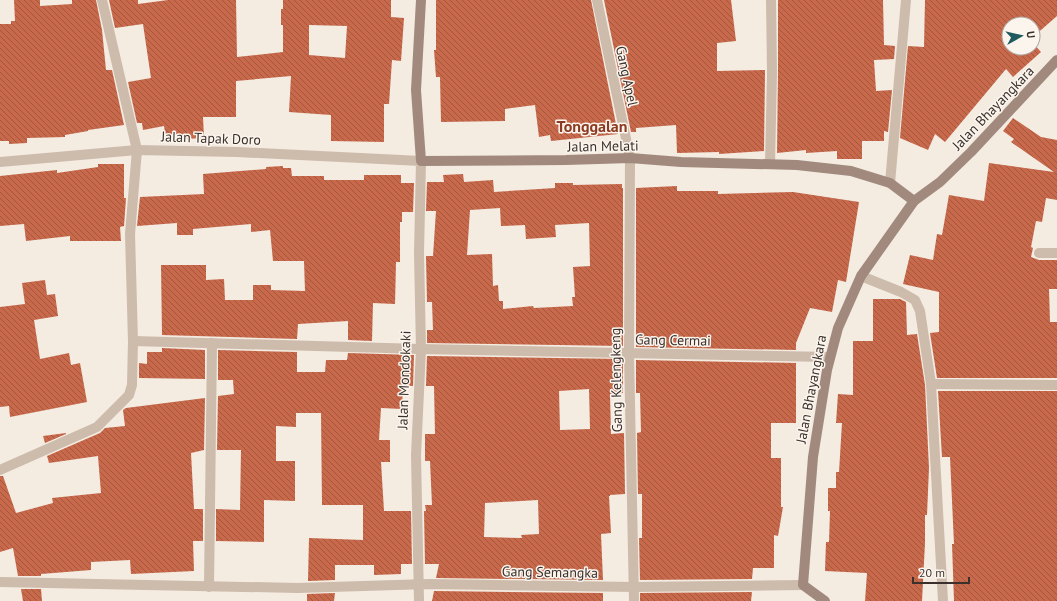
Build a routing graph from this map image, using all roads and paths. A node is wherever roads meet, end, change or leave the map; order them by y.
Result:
1 (102, 0) edge
2 (421, 0) edge
3 (597, 0) edge
4 (771, 0) edge
5 (906, 0) edge
6 (1057, 60) edge
7 (137, 150) junction
8 (630, 158) junction
9 (421, 161) junction
10 (0, 162) edge
11 (770, 164) junction
12 (890, 183) junction
13 (914, 201) junction
14 (1039, 253) dead end
15 (1057, 253) edge
16 (861, 276) junction
17 (133, 340) junction
18 (212, 343) junction
19 (420, 349) junction
20 (629, 354) junction
21 (830, 357) junction
22 (931, 384) junction
23 (1057, 385) edge
24 (0, 470) edge
25 (0, 582) edge
26 (419, 584) junction
27 (803, 585) junction
28 (209, 587) junction
29 (634, 587) junction
30 (419, 601) edge
31 (634, 601) edge
32 (825, 601) edge
33 (943, 601) edge

1 - 7 street
2 - 9 street
3 - 8 street, Gang Apel
4 - 11 street
5 - 12 street
6 - 13 street, Jalan Bhayangkara
7 - 9 street, Jalan Tapak Doro
7 - 10 street, Jalan Tapak Doro
7 - 17 street
8 - 9 street, Jalan Melati
8 - 11 street, Jalan Melati
8 - 20 street, Gang Kelengkeng
9 - 19 street, Jalan Mondokaki
11 - 12 street, Jalan Melati
12 - 13 street, Jalan Melati
13 - 16 street, Jalan Bhayangkara
14 - 15 street
16 - 21 street, Jalan Bhayangkara
16 - 22 street
17 - 18 street, Gang Cermai
17 - 24 street
18 - 19 street, Gang Cermai
18 - 28 street
19 - 20 street, Gang Cermai
19 - 26 street, Jalan Mondokaki
20 - 21 street, Gang Cermai
20 - 29 street, Gang Kelengkeng
21 - 27 street, Jalan Bhayangkara
22 - 23 street
22 - 33 street
25 - 28 street, Gang Semangka
26 - 28 street, Gang Semangka
26 - 29 street, Gang Semangka
26 - 30 street, Jalan Mondokaki
27 - 29 street, Gang Semangka
27 - 32 street
29 - 31 street, Gang Kelengkeng

